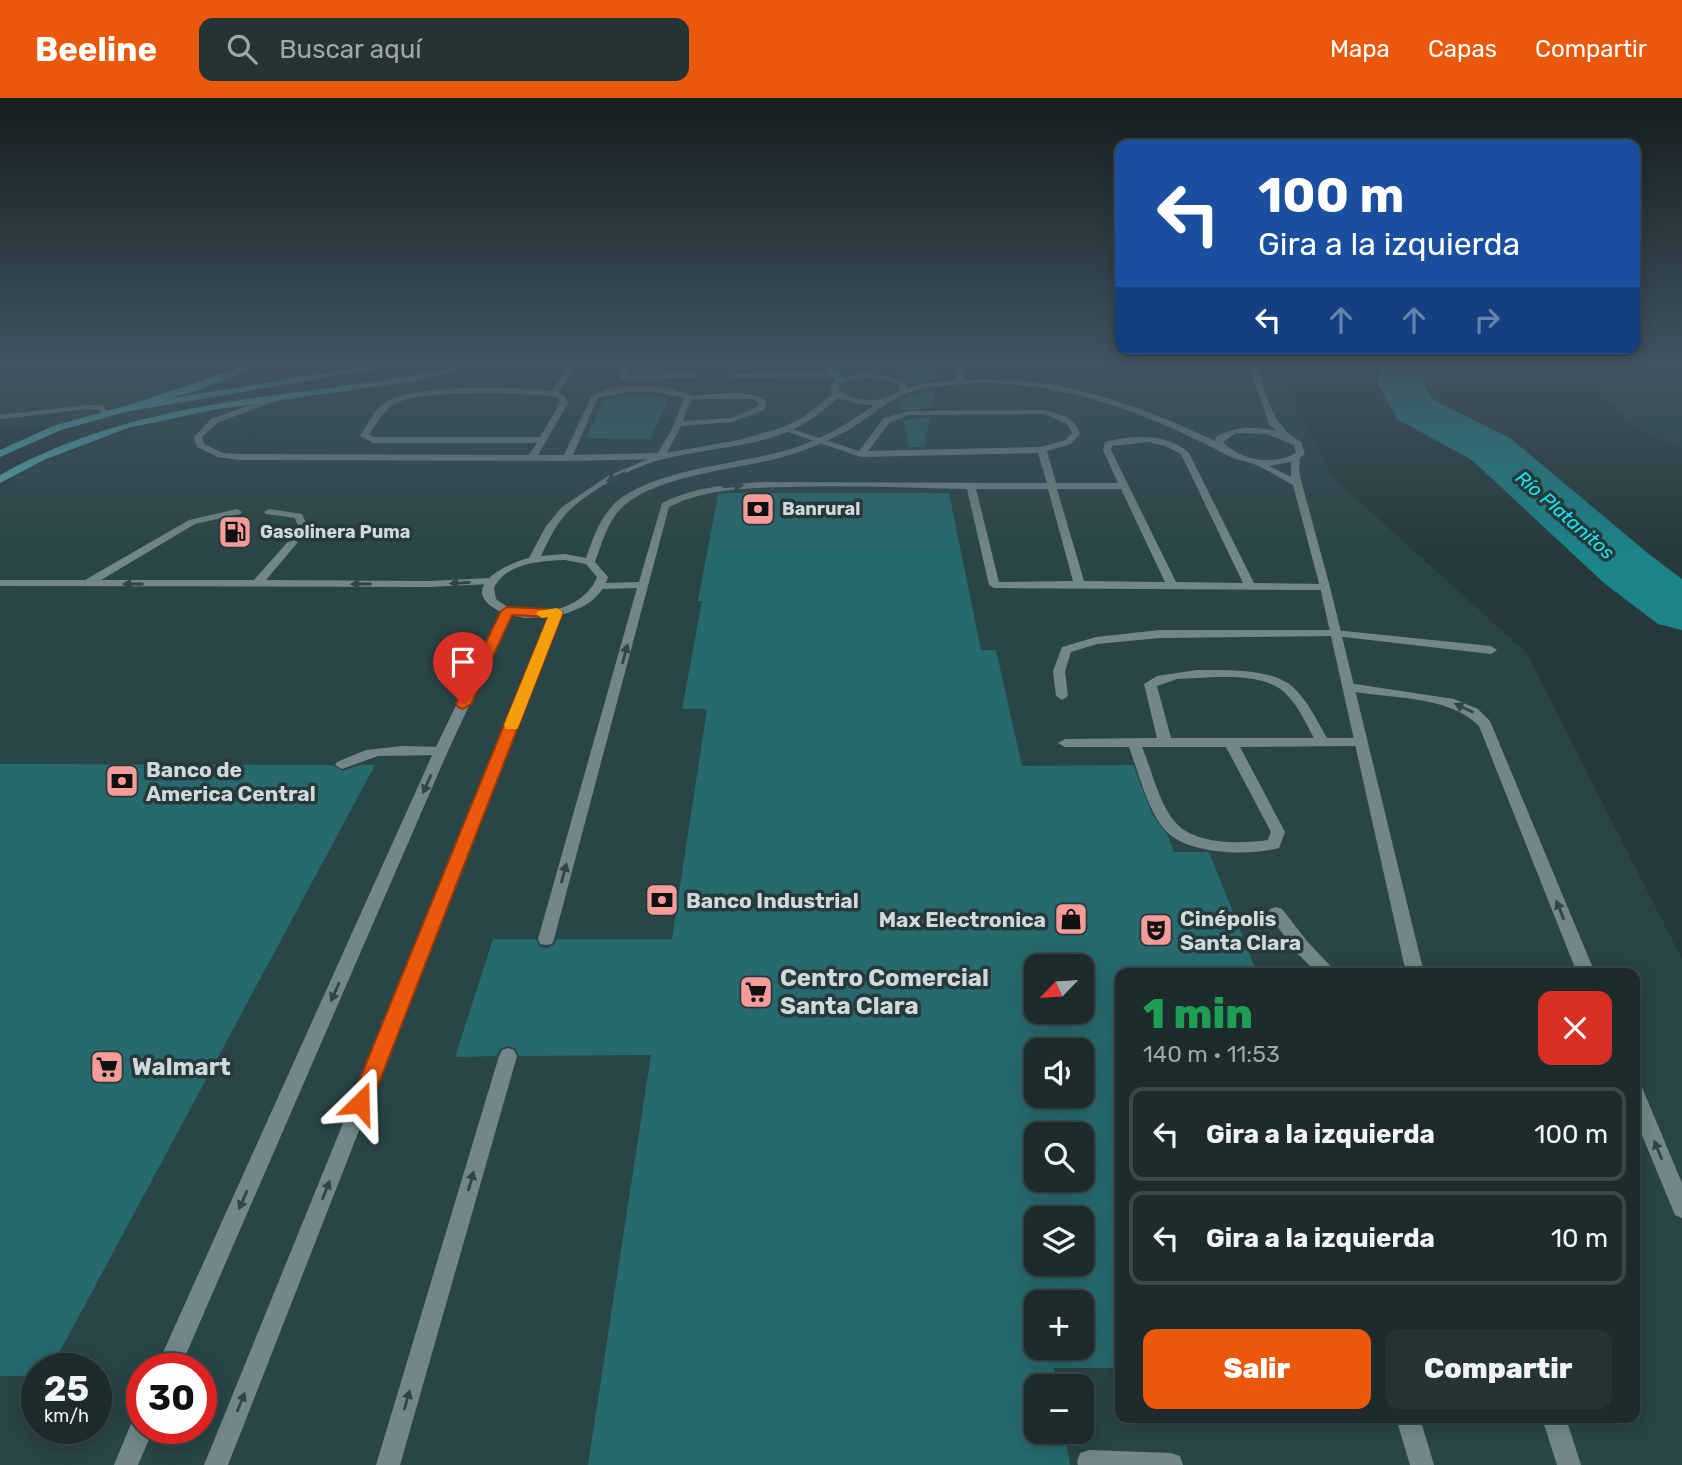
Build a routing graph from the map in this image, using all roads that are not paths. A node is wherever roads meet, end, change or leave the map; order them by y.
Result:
1 (61, 427) edge
2 (120, 427) edge
3 (208, 427) edge
4 (370, 427) edge
5 (550, 427) edge
6 (581, 427) edge
7 (677, 427) edge
8 (791, 427) edge
9 (847, 427) edge
10 (882, 427) edge
11 (1074, 427) edge
12 (1177, 427) edge
13 (1257, 427) edge
14 (1276, 427) edge
15 (786, 430) junction
16 (1186, 430) junction
17 (1250, 430) junction
18 (1234, 432) junction
19 (1291, 439) junction
20 (542, 440) junction
21 (818, 442) junction
22 (1222, 447) junction
23 (1042, 450) junction
24 (0, 454) edge
25 (861, 454) junction
26 (661, 456) junction
27 (532, 458) junction
28 (567, 458) junction
29 (1296, 458) junction
30 (1250, 460) junction
31 (0, 480) edge
32 (1297, 484) junction
33 (971, 486) junction
34 (1052, 486) junction
35 (1124, 486) junction
36 (237, 512) dead end
37 (269, 512) dead end
38 (534, 559) junction
39 (590, 562) junction
40 (492, 581) junction
41 (0, 583) edge
42 (87, 583) junction
43 (257, 584) junction
44 (1079, 584) junction
45 (644, 585) junction
46 (1172, 585) junction
47 (602, 586) junction
48 (1250, 586) junction
49 (1325, 587) junction
50 (507, 611) junction
51 (557, 612) junction
52 (1335, 633) junction
53 (1490, 650) dead end
54 (1348, 687) junction
55 (1062, 696) dead end
56 (1322, 741) junction
57 (1360, 742) junction
58 (1065, 743) dead end
59 (1135, 743) junction
60 (1165, 743) junction
61 (1231, 743) junction
62 (442, 751) junction
63 (342, 765) dead end
64 (1276, 913) dead end
65 (546, 939) dead end
66 (1323, 968) edge
67 (1414, 968) edge
68 (1584, 968) edge
69 (508, 1056) dead end
70 (1640, 1106) edge
71 (1682, 1208) edge
72 (175, 1353) edge
73 (1409, 1423) edge
74 (1556, 1423) edge
75 (135, 1444) edge
76 (1089, 1462) dead end
77 (126, 1465) edge
78 (216, 1465) edge
79 (388, 1465) edge
80 (1171, 1465) edge
81 (1422, 1465) edge
82 (1569, 1465) edge

1 - 24 main road
2 - 31 main road
3 - 27 street
4 - 20 street
5 - 20 street
6 - 28 street
7 - 26 street
8 - 15 street
9 - 21 street
10 - 25 street
11 - 23 street
12 - 16 street
13 - 17 street
14 - 19 street
15 - 21 street
15 - 26 street
16 - 18 street
16 - 22 street
17 - 18 street
17 - 19 street
18 - 22 street
19 - 29 street
20 - 27 street
21 - 25 street
21 - 39 street
22 - 30 street
23 - 25 street
23 - 34 street
26 - 28 street
26 -> 38 street
27 - 28 street
29 - 30 street
29 - 32 street
30 - 32 street
32 - 49 street
33 - 34 street
33 - 44 street
45 -> 33 street
34 - 35 street
34 - 44 street
35 - 46 street
35 - 48 street
36 - 42 street
37 - 43 street
38 - 39 street
38 - 40 street
39 - 47 street
40 -> 43 street
40 - 50 street
41 - 42 street
43 -> 42 street
44 - 46 street
45 - 47 street
65 -> 45 street
46 - 48 street
47 - 51 street
48 - 49 street
49 - 52 street
50 - 51 street
50 - 62 street
78 -> 51 street
52 - 53 street
52 - 54 street
52 - 55 street
54 - 57 street
68 -> 54 street
56 - 57 street
56 - 60 street
56 - 61 street
57 - 67 street
58 - 59 street
59 - 60 street
59 - 61 street
60 - 61 street
62 - 63 street
62 -> 72 street
64 - 66 street
79 -> 69 street
71 -> 70 street
73 - 81 street
74 - 82 street
75 - 77 street
76 - 80 street

